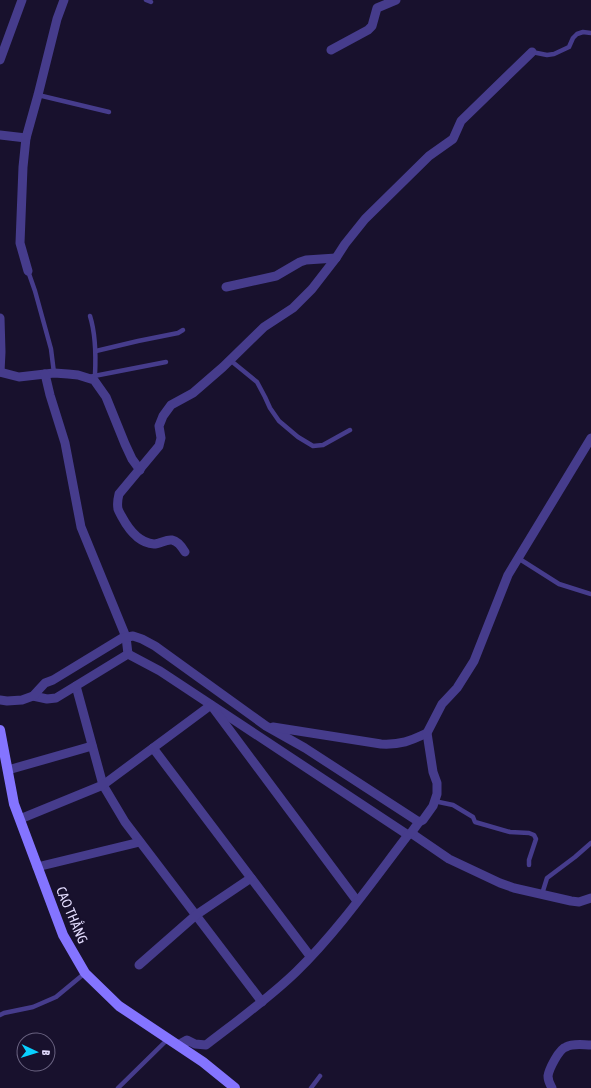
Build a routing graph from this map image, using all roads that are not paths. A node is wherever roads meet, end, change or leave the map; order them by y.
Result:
1 (22, 0) edge
2 (64, 0) edge
3 (146, 0) edge
4 (396, 0) edge
5 (151, 2) dead end
6 (591, 33) edge
7 (331, 50) dead end
8 (532, 52) joint
9 (0, 60) edge
10 (38, 95) junction
11 (109, 112) dead end
12 (0, 135) edge
13 (26, 138) junction
14 (336, 258) junction
15 (28, 271) joint
16 (226, 287) dead end
17 (90, 316) dead end
18 (0, 318) edge
19 (183, 330) dead end
20 (96, 351) junction
21 (230, 360) junction
22 (166, 362) dead end
23 (0, 372) edge
24 (49, 374) junction
25 (96, 375) junction
26 (85, 377) junction
27 (350, 430) dead end
28 (591, 438) edge
29 (140, 470) junction
30 (185, 552) dead end
31 (518, 558) junction
32 (591, 594) edge
33 (126, 637) junction
34 (128, 654) junction
35 (76, 686) junction
36 (33, 696) junction
37 (0, 700) edge
38 (211, 705) junction
39 (266, 726) junction
40 (0, 730) edge
41 (427, 733) junction
42 (92, 746) junction
43 (153, 748) junction
44 (8, 770) junction
45 (103, 785) junction
46 (434, 801) junction
47 (20, 819) junction
48 (419, 822) junction
49 (409, 834) junction
50 (140, 842) junction
51 (591, 843) edge
52 (529, 865) dead end
53 (38, 866) junction
54 (251, 878) junction
55 (542, 894) junction
56 (591, 898) edge
57 (357, 901) junction
58 (196, 915) junction
59 (310, 956) junction
60 (139, 965) dead end
61 (85, 973) junction
62 (262, 1002) junction
63 (0, 1015) edge
64 (168, 1039) junction
65 (178, 1045) junction
66 (591, 1045) edge
67 (320, 1076) dead end
68 (118, 1088) edge
69 (235, 1088) edge
70 (311, 1088) edge
71 (552, 1088) edge

1 - 9 street
2 - 10 street
3 - 5 lane
4 - 7 street
6 - 8 lane
8 - 14 street
10 - 11 lane
10 - 13 street
12 - 13 street
13 - 15 street
14 - 16 street
14 - 21 street
15 - 24 lane
17 - 20 lane
18 - 23 street
19 - 20 lane
20 - 25 lane
21 - 27 lane
21 - 29 street
22 - 25 lane
23 - 24 street
24 - 26 street
24 - 33 street
25 - 26 lane
26 - 29 street
28 - 31 street
29 - 30 street
31 - 32 lane
31 - 41 street
33 - 34 street
33 - 36 street
33 - 39 street
34 - 35 street
34 - 38 street
35 - 36 street
35 - 42 street
36 - 37 street
38 - 43 street
38 - 49 street
38 - 57 street
39 - 41 street
39 - 48 street
40 - 44 main road, CAO THẮNG
41 - 46 street
42 - 44 street
42 - 45 street
43 - 45 street
43 - 54 street
44 - 47 main road, CAO THẮNG
45 - 47 street
45 - 50 street
46 - 48 street
46 - 52 lane
47 - 53 main road, CAO THẮNG
48 - 49 street
49 - 55 street
49 - 57 street
50 - 53 street
50 - 58 street
51 - 55 lane
53 - 61 main road, CAO THẮNG
54 - 58 street
54 - 59 street
55 - 56 street
57 - 59 street
58 - 60 street
58 - 62 street
59 - 62 street
61 - 63 lane
61 - 64 main road, CAO THẮNG
62 - 65 street
64 - 65 main road, CAO THẮNG
64 - 68 lane
65 - 69 main road, CAO THẮNG
66 - 71 street
67 - 70 lane

